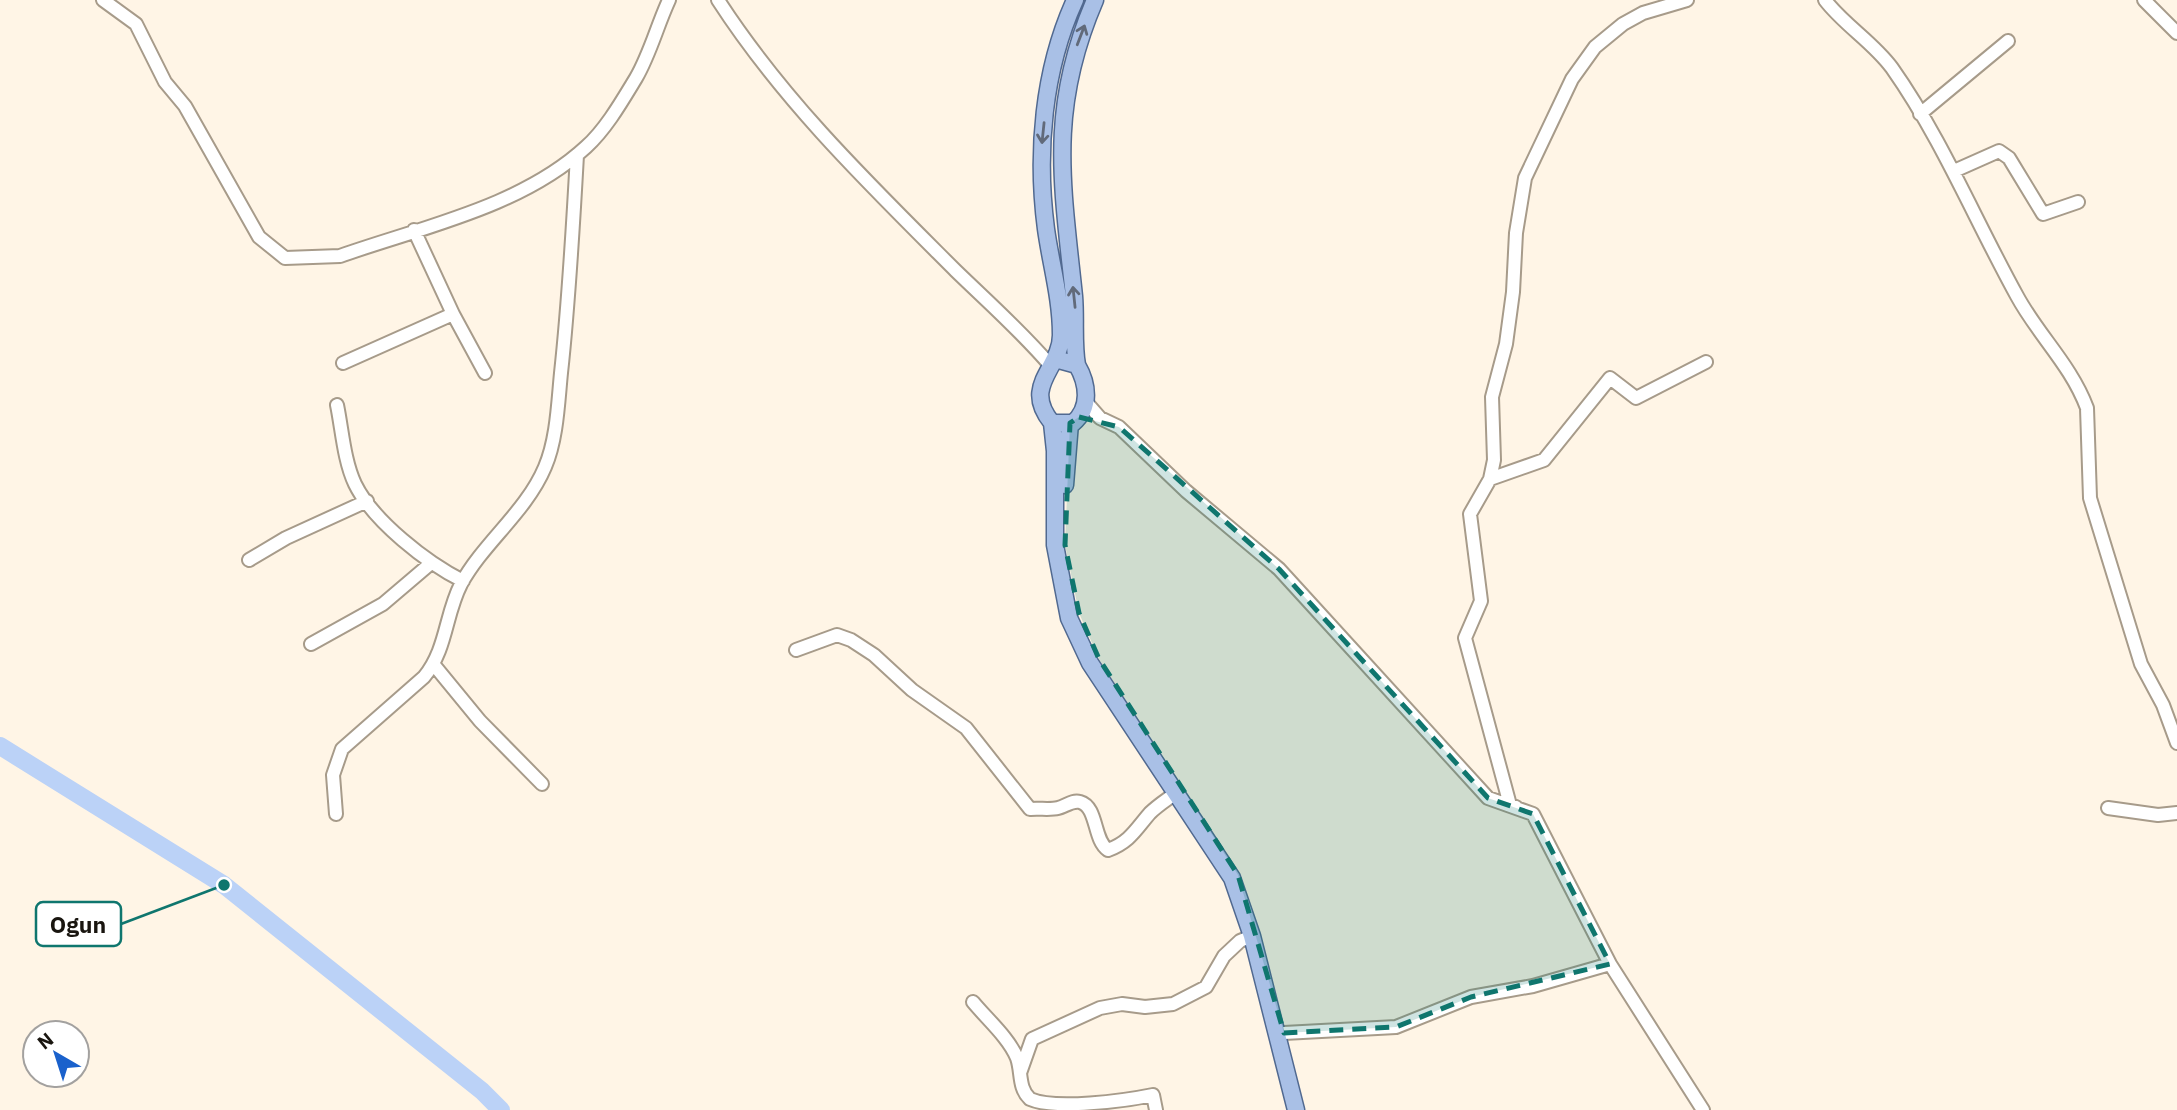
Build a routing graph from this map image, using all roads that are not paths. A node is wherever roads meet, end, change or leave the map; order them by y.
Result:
1 (103, 0) edge
2 (669, 0) edge
3 (718, 0) edge
4 (1075, 0) edge
5 (1095, 0) edge
6 (1687, 0) edge
7 (1825, 0) edge
8 (2144, 0) edge
9 (2177, 33) edge
10 (2008, 41) dead end
11 (1920, 114) junction
12 (577, 155) junction
13 (1954, 171) junction
14 (2078, 202) dead end
15 (414, 230) junction
16 (453, 314) junction
17 (1037, 350) junction
18 (1706, 362) dead end
19 (343, 363) dead end
20 (1052, 363) junction
21 (1077, 365) junction
22 (485, 373) dead end
23 (1040, 388) junction
24 (337, 405) dead end
25 (1079, 414) junction
26 (1052, 423) junction
27 (1490, 479) junction
28 (367, 501) junction
29 (249, 560) dead end
30 (430, 564) junction
31 (463, 582) junction
32 (311, 643) dead end
33 (796, 650) dead end
34 (435, 664) junction
35 (2177, 743) edge
36 (542, 784) dead end
37 (1177, 792) junction
38 (2108, 808) dead end
39 (2177, 813) edge
40 (336, 814) dead end
41 (1533, 814) junction
42 (1252, 936) junction
43 (1610, 964) junction
44 (973, 1002) dead end
45 (1284, 1032) junction
46 (1020, 1073) junction
47 (1156, 1110) edge
48 (1296, 1110) edge
49 (1306, 1110) edge
50 (1703, 1110) edge

1 - 15 street
2 - 12 street
3 - 17 street
4 -> 20 main road
21 -> 5 main road
6 - 27 street
7 - 11 street
8 - 9 street
10 - 11 street
11 - 13 street
12 - 15 street
12 - 31 street
13 - 14 street
13 - 35 street
15 - 16 street
16 - 19 street
16 - 22 street
17 - 20 street
17 - 23 street
18 - 27 street
20 - 21 main road
20 - 23 main road
21 - 25 main road
23 - 26 main road
24 - 28 street
25 - 26 main road
25 - 41 street
25 - 45 main road
26 - 37 main road
27 - 41 street
28 - 29 street
28 - 30 street
30 - 31 street
30 - 32 street
31 - 34 street
33 - 37 street
34 - 36 street
34 - 40 street
37 - 42 main road
38 - 39 street
41 - 43 street
42 - 46 street
42 - 48 main road
43 - 45 street
43 - 50 street
44 - 46 street
45 - 49 main road
46 - 47 street

